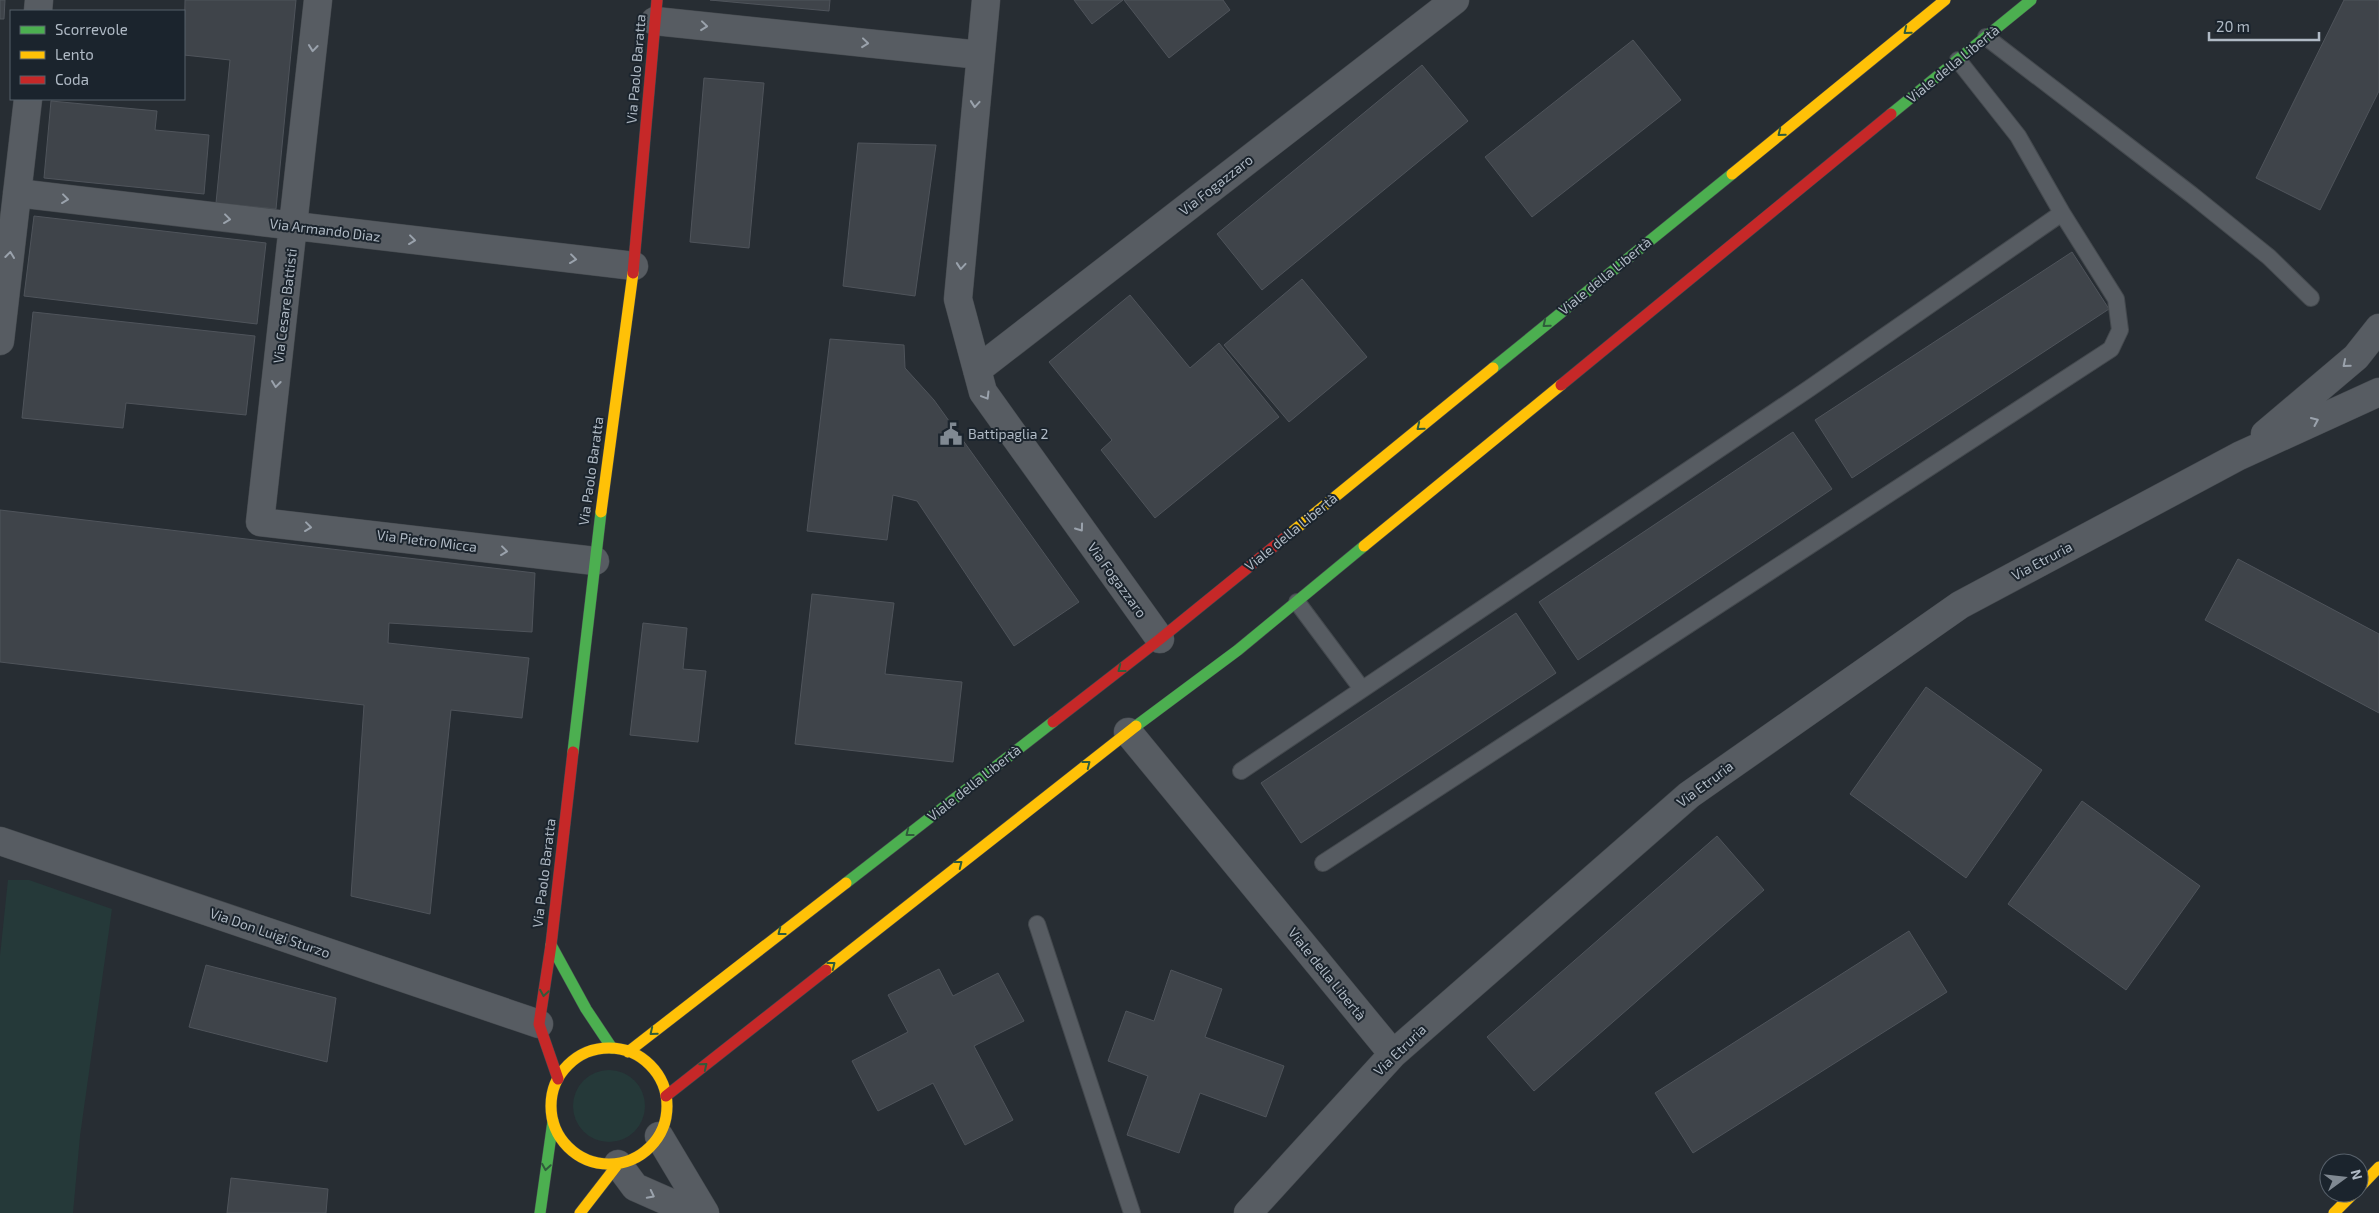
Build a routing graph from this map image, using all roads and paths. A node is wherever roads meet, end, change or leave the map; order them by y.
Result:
1 (318, 0) edge
2 (986, 0) edge
3 (1455, 0) edge
4 (1945, 0) edge
5 (2031, 0) edge
6 (656, 10) edge
7 (1986, 37) junction
8 (980, 55) junction
9 (1958, 60) junction
10 (28, 100) edge
11 (17, 193) junction
12 (2062, 213) junction
13 (294, 227) junction
14 (634, 266) junction
15 (2311, 298) dead end
16 (2379, 328) edge
17 (0, 339) edge
18 (977, 370) junction
19 (2379, 392) edge
20 (2239, 456) junction
21 (260, 522) joint
22 (595, 561) junction
23 (1298, 602) junction
24 (1160, 639) junction
25 (1362, 689) junction
26 (1128, 732) junction
27 (1241, 770) dead end
28 (0, 842) edge
29 (1323, 863) dead end
30 (1037, 924) dead end
31 (551, 945) junction
32 (539, 1024) junction
33 (612, 1048) junction
34 (628, 1052) junction
35 (1393, 1054) junction
36 (558, 1079) junction
37 (666, 1096) junction
38 (553, 1121) junction
39 (659, 1136) junction
40 (618, 1164) junction
41 (2379, 1167) edge
42 (2369, 1178) edge
43 (2344, 1203) edge
44 (540, 1213) edge
45 (580, 1213) edge
46 (694, 1213) edge
47 (705, 1213) edge
48 (1132, 1213) edge
49 (1248, 1213) edge
50 (2334, 1213) edge

1 -> 13 street, Via Cesare Battisti
2 - 8 street, Via Fogazzaro
3 - 18 street, Via Fogazzaro
4 -> 24 main road, Viale della Libertà
5 - 7 main road, Viale della Libertà
6 -> 8 street
6 - 14 main road, Via Paolo Baratta
7 - 9 main road, Viale della Libertà
7 - 15 lane
8 -> 18 street, Via Fogazzaro
9 - 12 lane
9 - 23 main road, Viale della Libertà
10 - 11 street
11 -> 13 street, Via Armando Diaz
17 -> 11 street
12 - 25 lane
12 - 29 lane
13 -> 14 street, Via Armando Diaz
13 -> 21 street, Via Cesare Battisti
14 - 22 main road, Via Paolo Baratta
16 -> 20 street, Via Etruria
18 -> 24 street, Via Fogazzaro
20 -> 19 street, Via Etruria
20 - 35 street, Via Etruria
21 -> 22 street, Via Pietro Micca
22 - 31 main road, Via Paolo Baratta
23 - 25 lane
23 - 26 main road, Viale della Libertà
24 -> 34 main road, Viale della Libertà
25 - 27 lane
26 - 35 street, Viale della Libertà
37 -> 26 main road, Viale della Libertà
28 - 32 street, Via Don Luigi Sturzo
30 - 48 lane
31 -> 32 main road, Via Paolo Baratta
31 - 33 main road, Via Paolo Baratta
32 - 36 main road, Via Paolo Baratta
33 - 34 main road
33 - 36 main road
34 - 37 main road
35 - 49 street, Via Etruria
36 - 38 main road
37 - 39 main road
38 - 40 main road
38 -> 44 main road
39 - 40 main road
39 - 47 street
40 - 45 main road
40 -> 46 street
41 - 42 main road
43 - 50 main road

